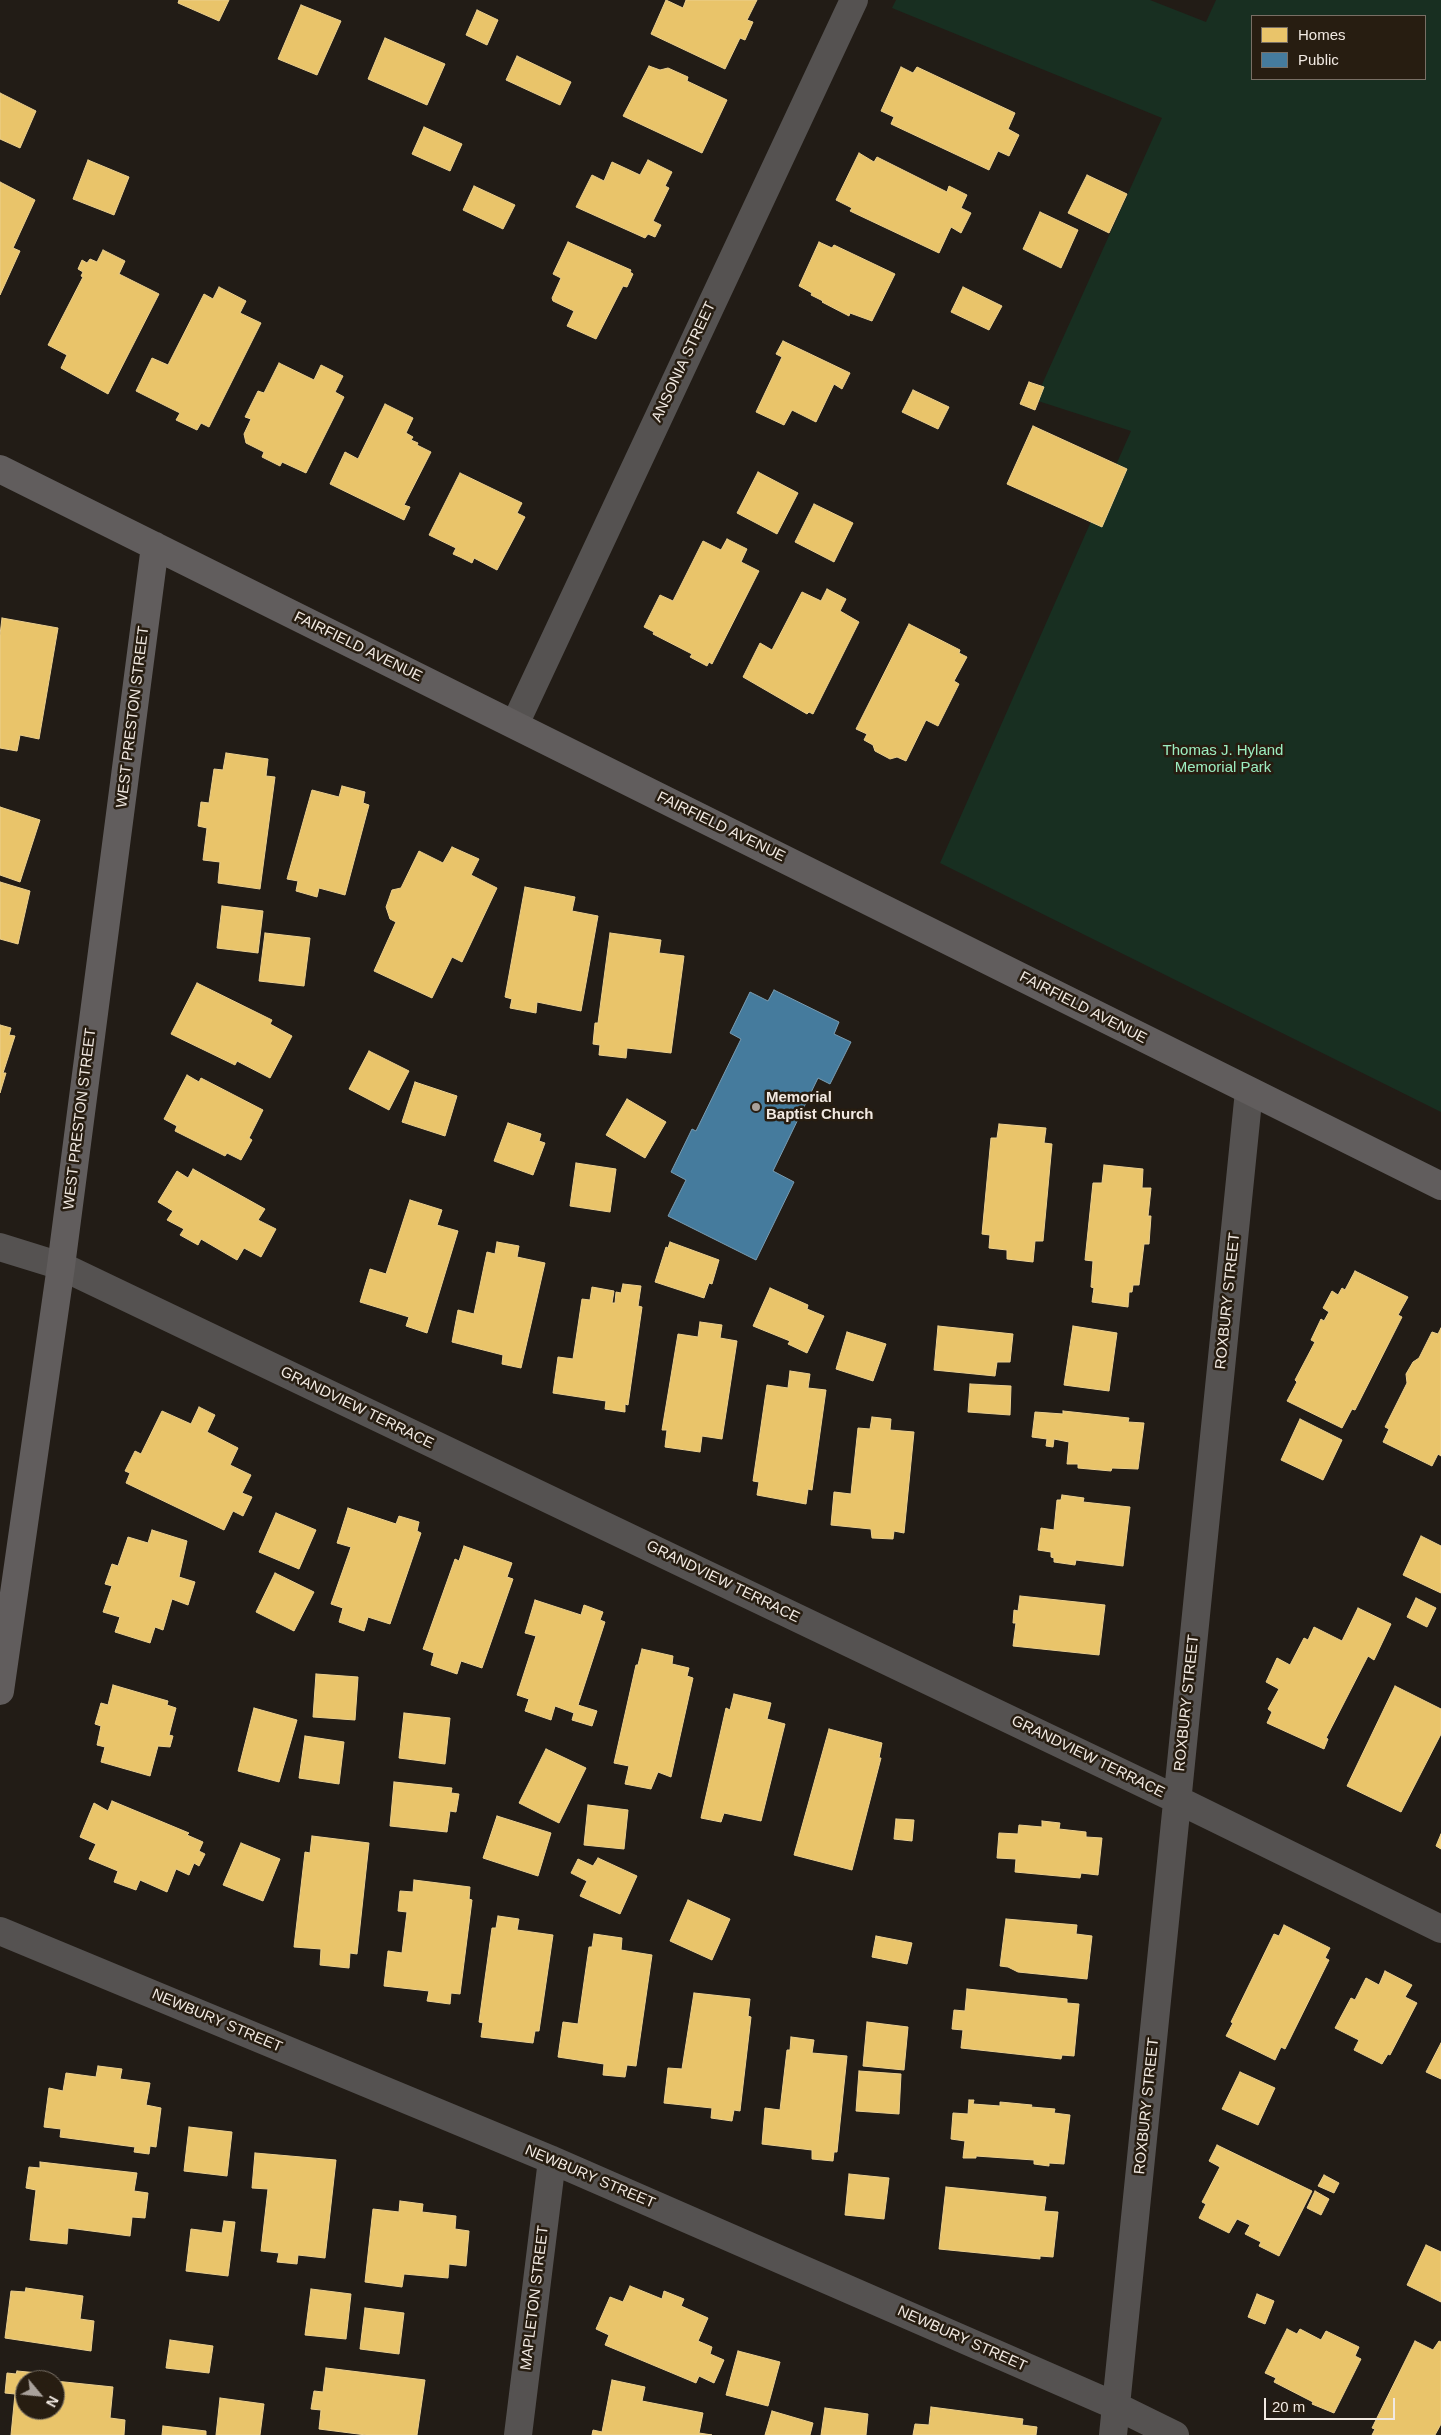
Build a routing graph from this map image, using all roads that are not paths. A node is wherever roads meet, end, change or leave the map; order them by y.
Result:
1 (854, 0) edge
2 (0, 469) edge
3 (155, 546) junction
4 (515, 724) junction
5 (1249, 1091) junction
6 (1441, 1186) edge
7 (0, 1247) edge
8 (61, 1266) junction
9 (0, 1691) edge
10 (1178, 1800) junction
11 (1441, 1928) edge
12 (0, 1931) edge
13 (552, 2160) junction
14 (1116, 2406) junction
15 (518, 2435) edge
16 (1113, 2435) edge
17 (1176, 2435) edge

1 - 4 street, ANSONIA STREET
2 - 3 main road, FAIRFIELD AVENUE
3 - 4 main road, FAIRFIELD AVENUE
3 - 8 main road, WEST PRESTON STREET
4 - 5 main road, FAIRFIELD AVENUE
5 - 6 main road, FAIRFIELD AVENUE
5 - 10 street, ROXBURY STREET
7 - 8 street, GRANDVIEW TERRACE
8 - 9 main road, WEST PRESTON STREET
8 - 10 street, GRANDVIEW TERRACE
10 - 11 street, GRANDVIEW TERRACE
10 - 14 street, ROXBURY STREET
12 - 13 street, NEWBURY STREET
13 - 14 street, NEWBURY STREET
13 - 15 street, MAPLETON STREET
14 - 16 street, ROXBURY STREET
14 - 17 street, NEWBURY STREET

